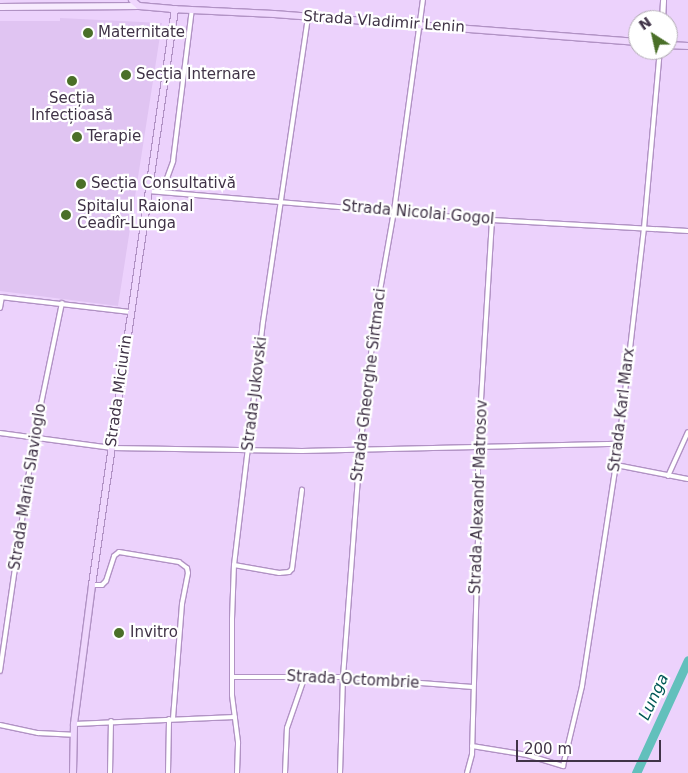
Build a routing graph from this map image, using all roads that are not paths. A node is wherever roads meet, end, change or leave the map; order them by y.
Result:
1 (132, 0) edge
2 (423, 0) edge
3 (139, 6) junction
4 (0, 7) edge
5 (175, 9) junction
6 (192, 9) junction
7 (308, 17) junction
8 (420, 25) junction
9 (628, 41) edge
10 (659, 60) edge
11 (148, 191) junction
12 (162, 192) junction
13 (282, 202) junction
14 (394, 211) junction
15 (492, 220) junction
16 (644, 228) junction
17 (688, 231) edge
18 (1, 297) edge
19 (62, 303) junction
20 (0, 308) edge
21 (130, 312) junction
22 (688, 432) edge
23 (0, 434) edge
24 (34, 438) junction
25 (619, 444) junction
26 (112, 448) junction
27 (248, 449) junction
28 (360, 449) junction
29 (478, 449) junction
30 (616, 465) junction
31 (668, 476) junction
32 (688, 480) edge
33 (302, 490) dead end
34 (234, 565) junction
35 (92, 584) junction
36 (0, 671) edge
37 (305, 676) junction
38 (232, 677) junction
39 (344, 677) junction
40 (473, 688) junction
41 (235, 717) junction
42 (171, 719) junction
43 (111, 721) junction
44 (74, 724) junction
45 (0, 725) edge
46 (74, 735) junction
47 (472, 746) junction
48 (73, 773) edge
49 (110, 773) edge
50 (168, 773) edge
51 (237, 773) edge
52 (285, 773) edge
53 (340, 773) edge
54 (467, 773) edge

1 - 3 main road
2 - 8 street, Strada Gheorghe Sîrtmaci
3 - 4 main road
3 - 5 main road, Strada Vladimir Lenin
5 - 6 main road, Strada Vladimir Lenin
5 - 11 main road, Strada Miciurin
6 - 7 main road, Strada Vladimir Lenin
6 - 12 street
7 - 8 main road, Strada Vladimir Lenin
7 - 13 street, Strada Jukovski
8 - 9 main road, Strada Vladimir Lenin
8 - 14 street, Strada Gheorghe Sîrtmaci
10 - 16 street, Strada Karl Marx
11 - 12 street, Strada Nicolai Gogol
11 - 21 main road, Strada Miciurin
12 - 13 street, Strada Nicolai Gogol
13 - 14 street, Strada Nicolai Gogol
13 - 27 street, Strada Jukovski
14 - 15 street, Strada Nicolai Gogol
14 - 28 street, Strada Gheorghe Sîrtmaci
15 - 16 street, Strada Nicolai Gogol
15 - 29 street, Strada Alexandr Matrosov
16 - 17 street, Strada Nicolai Gogol
16 - 25 street, Strada Karl Marx
18 - 19 street
18 - 20 street
19 - 21 street
19 - 24 street, Strada Maria Slavioglo
21 - 26 main road, Strada Miciurin
22 - 31 street
23 - 24 street
24 - 26 street
24 - 36 street, Strada Maria Slavioglo
25 - 29 street
25 - 30 street, Strada Karl Marx
26 - 27 street
26 - 35 main road, Strada Miciurin
27 - 28 street
27 - 34 street, Strada Jukovski
28 - 29 street
28 - 39 street, Strada Gheorghe Sîrtmaci
29 - 40 street, Strada Alexandr Matrosov
30 - 31 street
30 - 47 street, Strada Karl Marx
31 - 32 street
33 - 34 street
34 - 38 street, Strada Jukovski
35 - 42 street
35 - 44 main road, Strada Miciurin
37 - 38 street, Strada Octombrie
37 - 39 street, Strada Octombrie
37 - 52 street
38 - 41 street, Strada Jukovski
39 - 40 street, Strada Octombrie
39 - 53 street, Strada Gheorghe Sîrtmaci
40 - 47 street, Strada Alexandr Matrosov
41 - 42 street
41 - 51 street, Strada Jukovski
42 - 43 street
42 - 50 street
43 - 44 street
43 - 49 street
44 - 46 main road, Strada Miciurin
45 - 46 street
46 - 48 main road, Strada Miciurin
47 - 54 street, Strada Alexandr Matrosov

